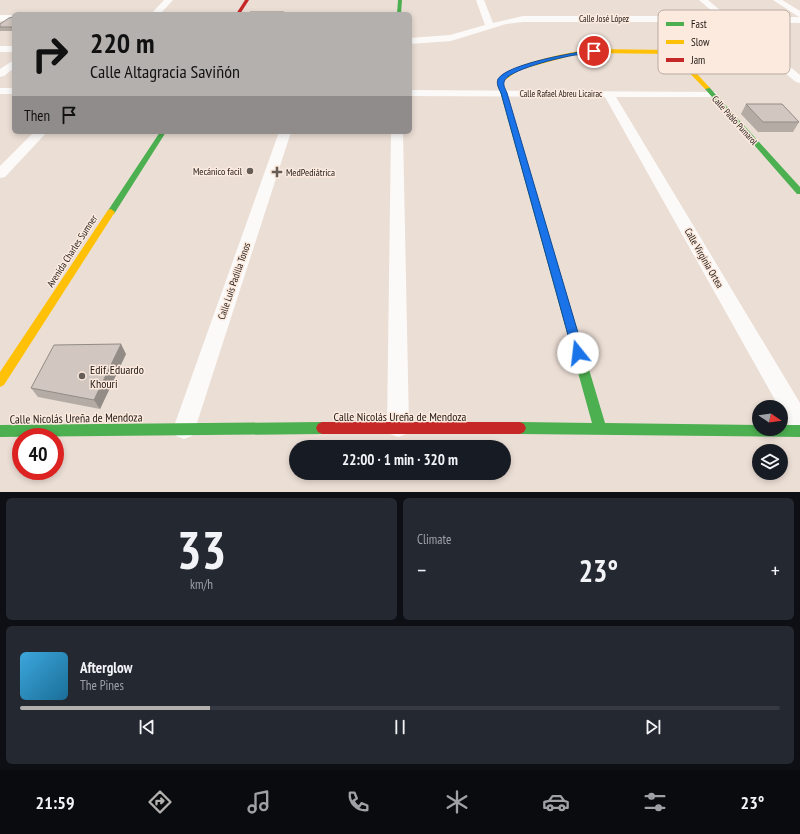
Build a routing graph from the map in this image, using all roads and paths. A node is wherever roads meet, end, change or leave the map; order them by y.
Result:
1 (169, 0) edge
2 (247, 0) edge
3 (400, 0) edge
4 (480, 0) edge
5 (703, 0) edge
6 (778, 0) edge
7 (716, 10) edge
8 (157, 12) edge
9 (239, 12) edge
10 (399, 12) edge
11 (800, 15) edge
12 (0, 18) edge
13 (12, 18) edge
14 (658, 19) edge
15 (490, 27) junction
16 (412, 41) edge
17 (0, 49) edge
18 (12, 49) edge
19 (658, 52) edge
20 (12, 65) edge
21 (790, 72) edge
22 (0, 74) edge
23 (693, 74) edge
24 (800, 80) edge
25 (0, 91) edge
26 (12, 91) edge
27 (412, 93) edge
28 (504, 93) junction
29 (608, 94) junction
30 (711, 94) junction
31 (39, 134) edge
32 (162, 134) edge
33 (284, 134) edge
34 (396, 134) edge
35 (0, 174) edge
36 (800, 192) edge
37 (0, 382) edge
38 (800, 423) edge
39 (398, 428) junction
40 (184, 429) junction
41 (600, 429) junction
42 (0, 431) edge
43 (800, 431) edge

1 - 8 street
2 - 9 street
3 - 10 street
4 - 15 street
5 - 7 street
6 - 11 street
12 - 13 street
14 - 15 street, Calle José López
15 - 16 street, Calle José López
17 - 18 street
19 - 28 street, Calle Pablo Pumarol
20 - 22 street
21 - 24 street
23 - 30 street, Calle Pablo Pumarol
25 - 26 street
27 - 28 street, Calle Rafael Abreu Licairac
28 - 29 street, Calle Rafael Abreu Licairac
28 - 41 street
29 - 30 street, Calle Rafael Abreu Licairac
29 - 38 street, Calle Virginia Ortea
30 - 36 street, Calle Pablo Pumarol
31 - 35 street
32 - 37 street, Avenida Charles Sumner
33 - 40 street, Calle Luís Padilla Tonos
34 - 39 street
39 - 40 street, Calle Nicolás Ureña de Mendoza
39 - 41 street, Calle Nicolás Ureña de Mendoza
40 - 42 street, Calle Nicolás Ureña de Mendoza
41 - 43 street, Calle Nicolás Ureña de Mendoza

